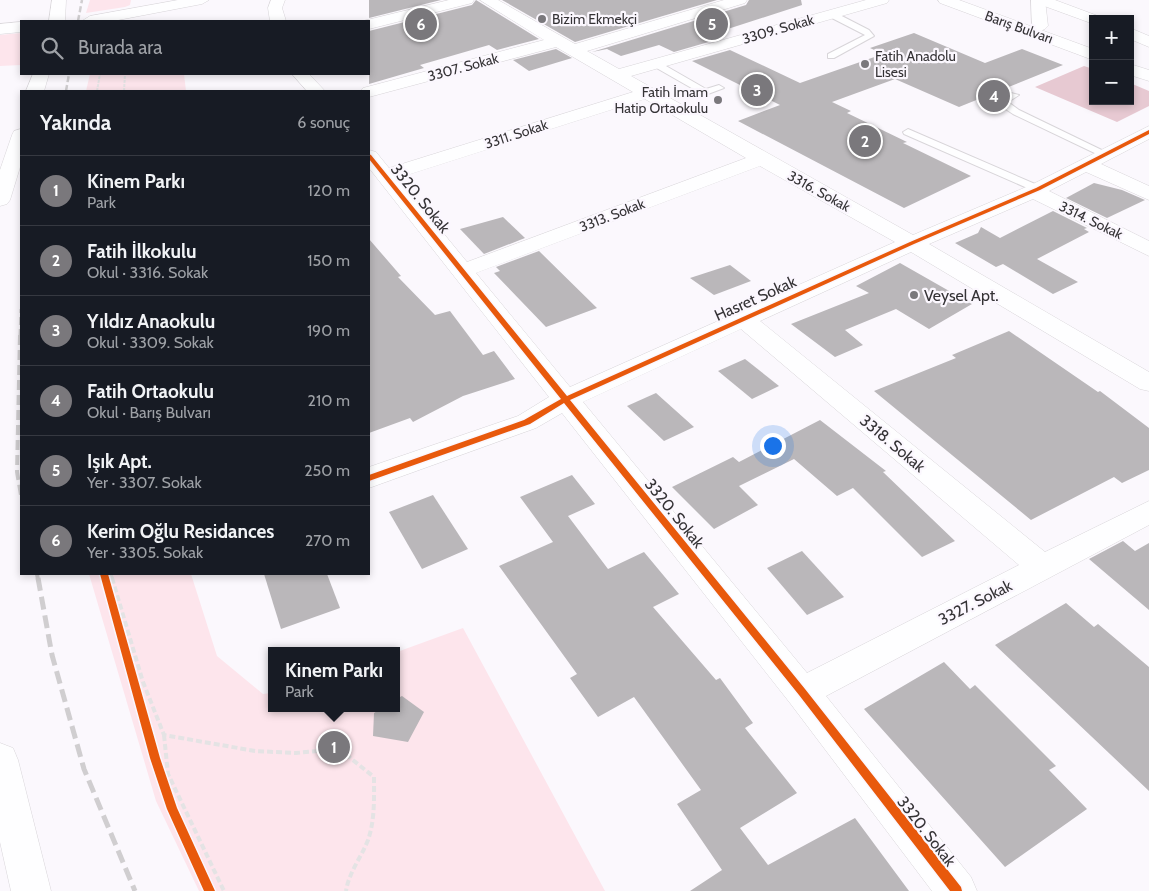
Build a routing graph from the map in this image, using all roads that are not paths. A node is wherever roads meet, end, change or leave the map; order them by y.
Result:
1 (59, 0) edge
2 (202, 0) edge
3 (278, 0) edge
4 (467, 0) edge
5 (740, 0) edge
6 (882, 0) edge
7 (945, 0) edge
8 (970, 0) edge
9 (1040, 0) edge
10 (524, 2) dead end
11 (494, 4) edge
12 (144, 6) edge
13 (831, 14) junction
14 (1089, 18) edge
15 (57, 20) edge
16 (94, 20) edge
17 (278, 20) edge
18 (370, 24) edge
19 (1040, 26) junction
20 (20, 27) edge
21 (0, 29) edge
22 (1134, 36) edge
23 (1148, 41) edge
24 (1089, 44) edge
25 (566, 46) junction
26 (1089, 54) edge
27 (831, 56) dead end
28 (1133, 60) edge
29 (656, 64) junction
30 (1149, 66) edge
31 (1134, 70) edge
32 (41, 75) edge
33 (301, 75) edge
34 (617, 75) junction
35 (1149, 76) edge
36 (720, 88) dead end
37 (35, 90) edge
38 (315, 90) edge
39 (370, 92) edge
40 (647, 93) junction
41 (1014, 95) dead end
42 (908, 132) dead end
43 (1149, 132) edge
44 (20, 137) edge
45 (761, 159) junction
46 (1097, 160) junction
47 (377, 166) edge
48 (1035, 190) junction
49 (1, 193) edge
50 (1149, 194) edge
51 (912, 243) junction
52 (1149, 249) edge
53 (462, 271) junction
54 (743, 319) junction
55 (1149, 383) edge
56 (566, 398) junction
57 (370, 478) edge
58 (1149, 512) edge
59 (1043, 568) junction
60 (802, 692) junction
61 (0, 760) edge
62 (31, 891) edge
63 (957, 891) edge

1 - 15 street
2 - 12 street
3 - 17 street
4 - 18 street
5 - 25 street, 3307. Sokak
6 - 13 street, 3309. Sokak
7 - 26 street, Barış Bulvarı
8 - 19 street, Barış Bulvarı
9 - 14 street
9 - 19 street
10 - 11 street
11 - 25 street, 3316. Sokak
12 - 16 street
13 - 27 lane
13 - 29 street, 3309. Sokak
19 - 24 street, Barış Bulvarı
20 - 21 street
22 - 23 street
25 - 34 street, 3316. Sokak
25 - 39 street, 3307. Sokak
28 - 30 street
29 - 34 street, 3309. Sokak
29 - 36 lane
31 - 35 street
32 - 37 street
33 - 38 street
34 - 40 street, 3316. Sokak
40 - 45 street, 3316. Sokak
40 - 47 street, 3311. Sokak
41 - 46 lane
42 - 48 lane
43 - 46 street, Hasret Sokak
44 - 49 street
45 - 51 street, 3316. Sokak
45 - 53 street, 3313. Sokak
46 - 48 street, Hasret Sokak
46 - 50 street
47 - 53 street, 3320. Sokak
48 - 51 street, Hasret Sokak
48 - 52 street, 3314. Sokak
51 - 54 street, Hasret Sokak
51 - 55 street, 3316. Sokak
53 - 56 street, 3320. Sokak
54 - 56 street, Hasret Sokak
54 - 59 street, 3318. Sokak
56 - 57 street, Hasret Sokak
56 - 60 street, 3320. Sokak
58 - 59 street, 3327. Sokak
59 - 60 street, 3327. Sokak
60 - 63 street, 3320. Sokak
61 - 62 street

